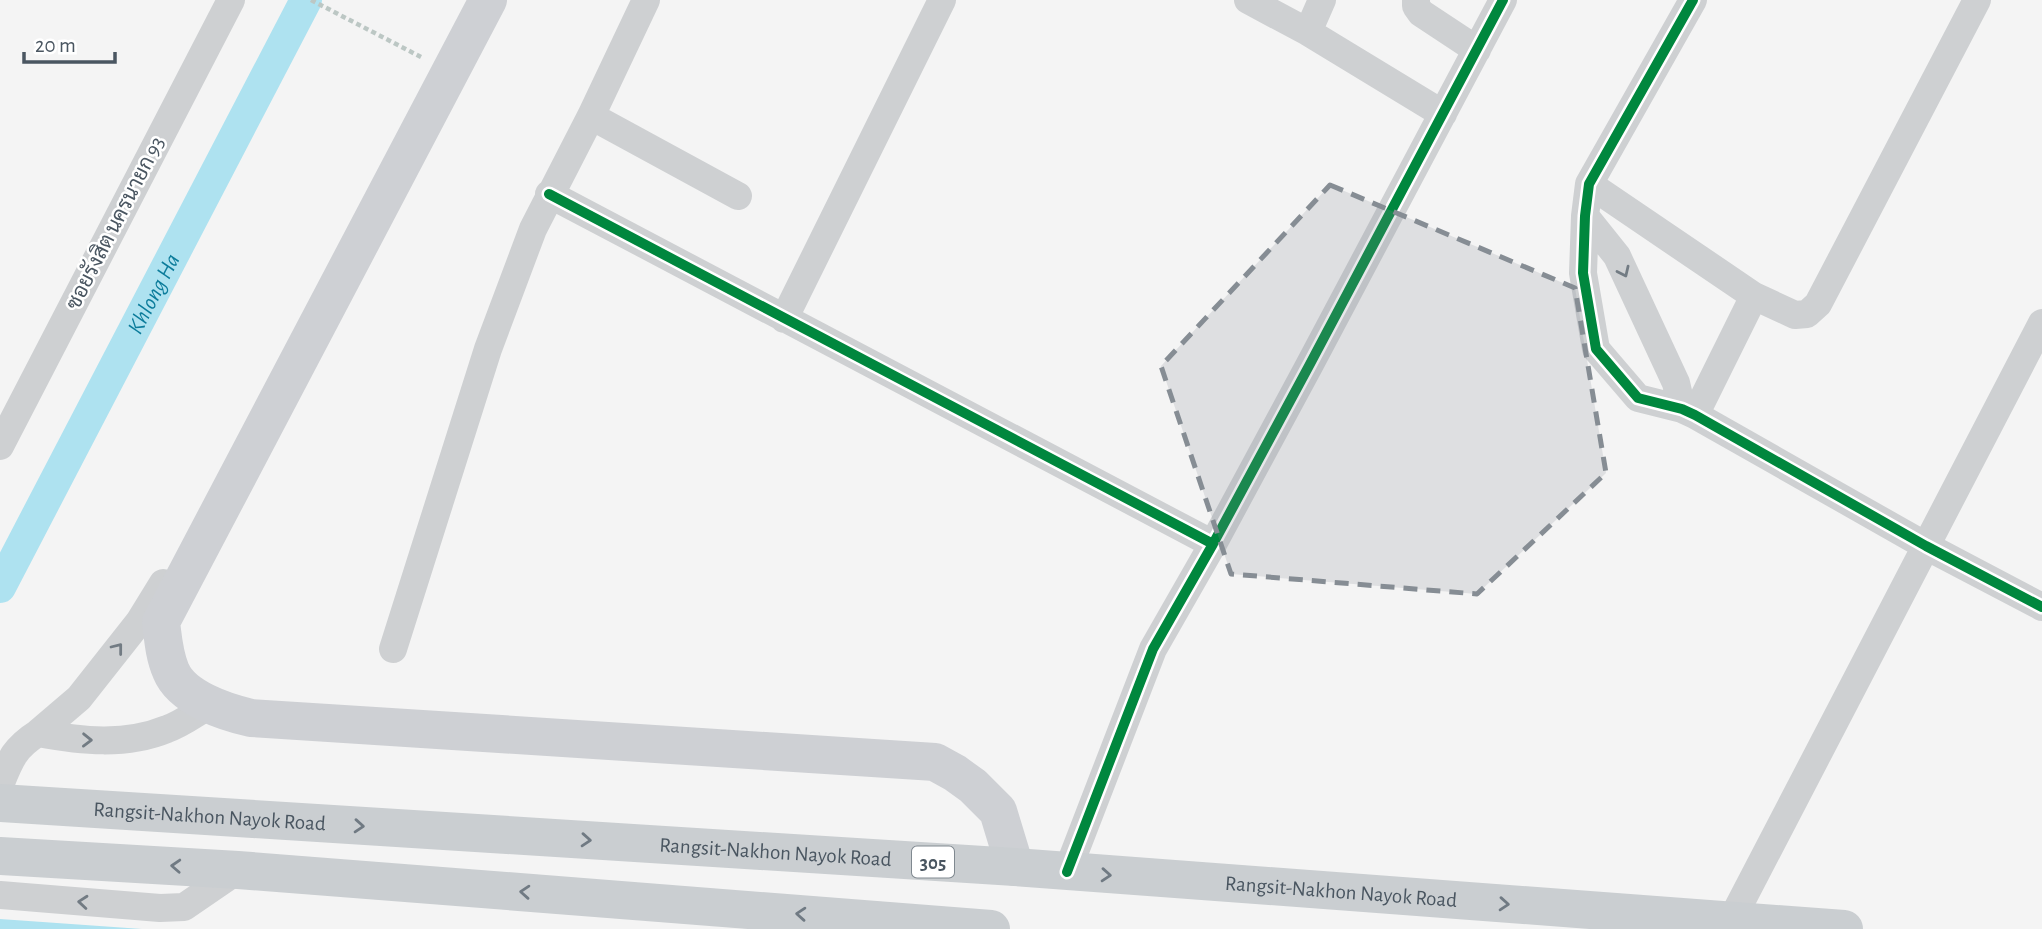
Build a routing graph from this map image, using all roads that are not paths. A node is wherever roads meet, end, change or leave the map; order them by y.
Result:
1 (231, 0) edge
2 (488, 0) edge
3 (646, 0) edge
4 (943, 0) edge
5 (1248, 0) edge
6 (1322, 0) edge
7 (1416, 0) edge
8 (1503, 0) edge
9 (1693, 0) edge
10 (1977, 0) edge
11 (1308, 32) junction
12 (1477, 50) junction
13 (1443, 114) junction
14 (591, 116) junction
15 (1589, 184) junction
16 (549, 194) junction
17 (738, 196) dead end
18 (1585, 216) junction
19 (1754, 296) junction
20 (784, 319) junction
21 (2042, 323) edge
22 (1688, 412) junction
23 (0, 446) edge
24 (1213, 544) junction
25 (1926, 546) junction
26 (197, 552) junction
27 (2039, 605) edge
28 (393, 649) dead end
29 (210, 705) junction
30 (38, 733) junction
31 (7, 798) edge
32 (0, 856) edge
33 (1015, 867) junction
34 (238, 870) junction
35 (1067, 872) junction
36 (0, 895) edge
37 (1731, 921) junction
38 (991, 929) edge
39 (1844, 929) edge

1 - 23 street, ซอยรังสิต นครนายก 93
2 - 26 main road
3 - 14 street
4 - 20 street
5 - 11 street
6 - 11 street
7 - 12 street
8 - 12 street
9 - 15 street
10 - 19 street
11 - 13 street
12 - 13 street
13 - 24 street
14 - 16 street
14 - 17 street
15 - 18 street
15 - 19 street
16 - 20 street
16 - 28 street
18 -> 22 street
18 - 22 street
19 - 22 street
20 - 24 street
21 - 25 street
22 - 25 street
24 - 35 street
25 - 27 street
25 - 37 street
26 - 29 main road
30 -> 26 street
30 -> 29 street
29 - 33 main road
30 - 31 street
31 -> 33 main road, Rangsit-Nakhon Nayok Road / 305
34 -> 32 main road
33 - 35 main road, Rangsit-Nakhon Nayok Road / 305
34 -> 36 street
38 -> 34 main road
35 -> 37 main road, Rangsit-Nakhon Nayok Road / 305
37 - 39 main road, Rangsit-Nakhon Nayok Road / 305

